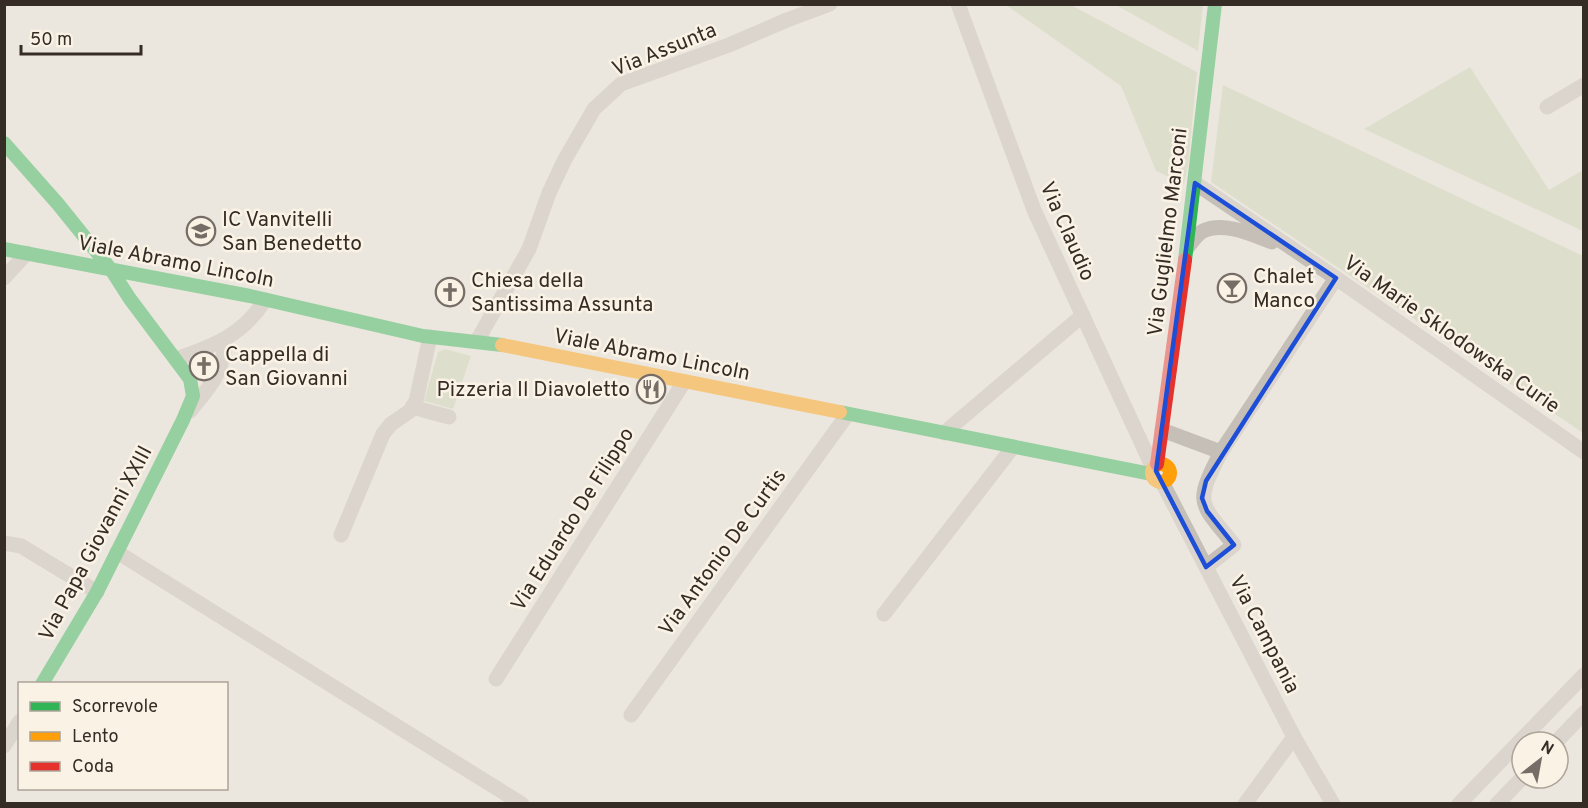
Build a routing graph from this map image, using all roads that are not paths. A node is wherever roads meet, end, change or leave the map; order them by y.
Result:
1 (830, 4) edge
2 (958, 4) edge
3 (1215, 4) edge
4 (1584, 86) edge
5 (1547, 107) dead end
6 (4, 143) edge
7 (1195, 183) junction
8 (1186, 248) junction
9 (4, 249) edge
10 (1297, 252) junction
11 (27, 253) junction
12 (112, 271) junction
13 (4, 278) edge
14 (1335, 278) junction
15 (265, 300) junction
16 (1083, 315) junction
17 (430, 337) junction
18 (226, 339) junction
19 (477, 341) junction
20 (176, 359) junction
21 (684, 382) junction
22 (412, 407) junction
23 (847, 415) junction
24 (449, 417) dead end
25 (183, 420) junction
26 (1162, 430) junction
27 (944, 434) junction
28 (1013, 447) junction
29 (1221, 452) junction
30 (1584, 452) edge
31 (1156, 472) junction
32 (341, 535) dead end
33 (4, 543) edge
34 (117, 552) junction
35 (1206, 567) junction
36 (97, 592) junction
37 (884, 614) dead end
38 (1584, 675) edge
39 (496, 680) dead end
40 (43, 682) edge
41 (1584, 713) edge
42 (631, 715) dead end
43 (18, 724) edge
44 (1568, 730) edge
45 (1294, 736) junction
46 (4, 746) edge
47 (1510, 790) edge
48 (522, 804) edge
49 (1245, 804) edge
50 (1333, 804) edge
51 (1459, 804) edge
52 (1497, 804) edge

1 - 19 street, Via Assunta
2 - 16 street, Via Claudio
3 - 7 street, Via Guglielmo Marconi
4 - 5 street
6 - 12 street, Via Papa Giovanni XXIII
7 - 8 street, Via Guglielmo Marconi
7 - 10 street, Via Marie Sklodowska Curie
8 - 10 street, Via Marie Sklodowska Curie
8 - 26 street, Via Guglielmo Marconi
9 - 11 street, Viale Abramo Lincoln
10 - 14 street, Via Marie Sklodowska Curie
11 - 12 street, Viale Abramo Lincoln
11 - 13 street
12 - 15 street, Viale Abramo Lincoln
12 - 20 street, Via Papa Giovanni XXIII
14 - 29 street
14 - 30 street, Via Marie Sklodowska Curie
15 - 17 street, Viale Abramo Lincoln
15 - 18 street
16 - 27 street
16 - 31 street, Via Claudio
17 - 19 street, Viale Abramo Lincoln
17 - 22 street
18 - 20 street
18 - 25 street, Via Papa Giovanni XXIII
19 - 21 street, Viale Abramo Lincoln
20 - 25 street, Via Papa Giovanni XXIII
21 - 23 street, Viale Abramo Lincoln
21 - 39 street, Via Eduardo De Filippo
22 - 24 street
22 - 32 street
23 - 27 street, Viale Abramo Lincoln
23 - 42 street, Via Antonio De Curtis
25 - 34 street, Via Papa Giovanni XXIII
26 - 29 street
26 - 31 street, Via Guglielmo Marconi
27 - 28 street, Viale Abramo Lincoln
28 - 31 street, Viale Abramo Lincoln
28 - 37 street
29 - 35 street
31 - 35 street, Via Campania
33 - 36 street
34 - 36 street, Via Papa Giovanni XXIII
34 - 48 street
35 - 45 street, Via Campania
36 - 40 street, Via Papa Giovanni XXIII
38 - 51 street
41 - 44 street
43 - 46 street
45 - 49 street
45 - 50 street, Via Campania
47 - 52 street

